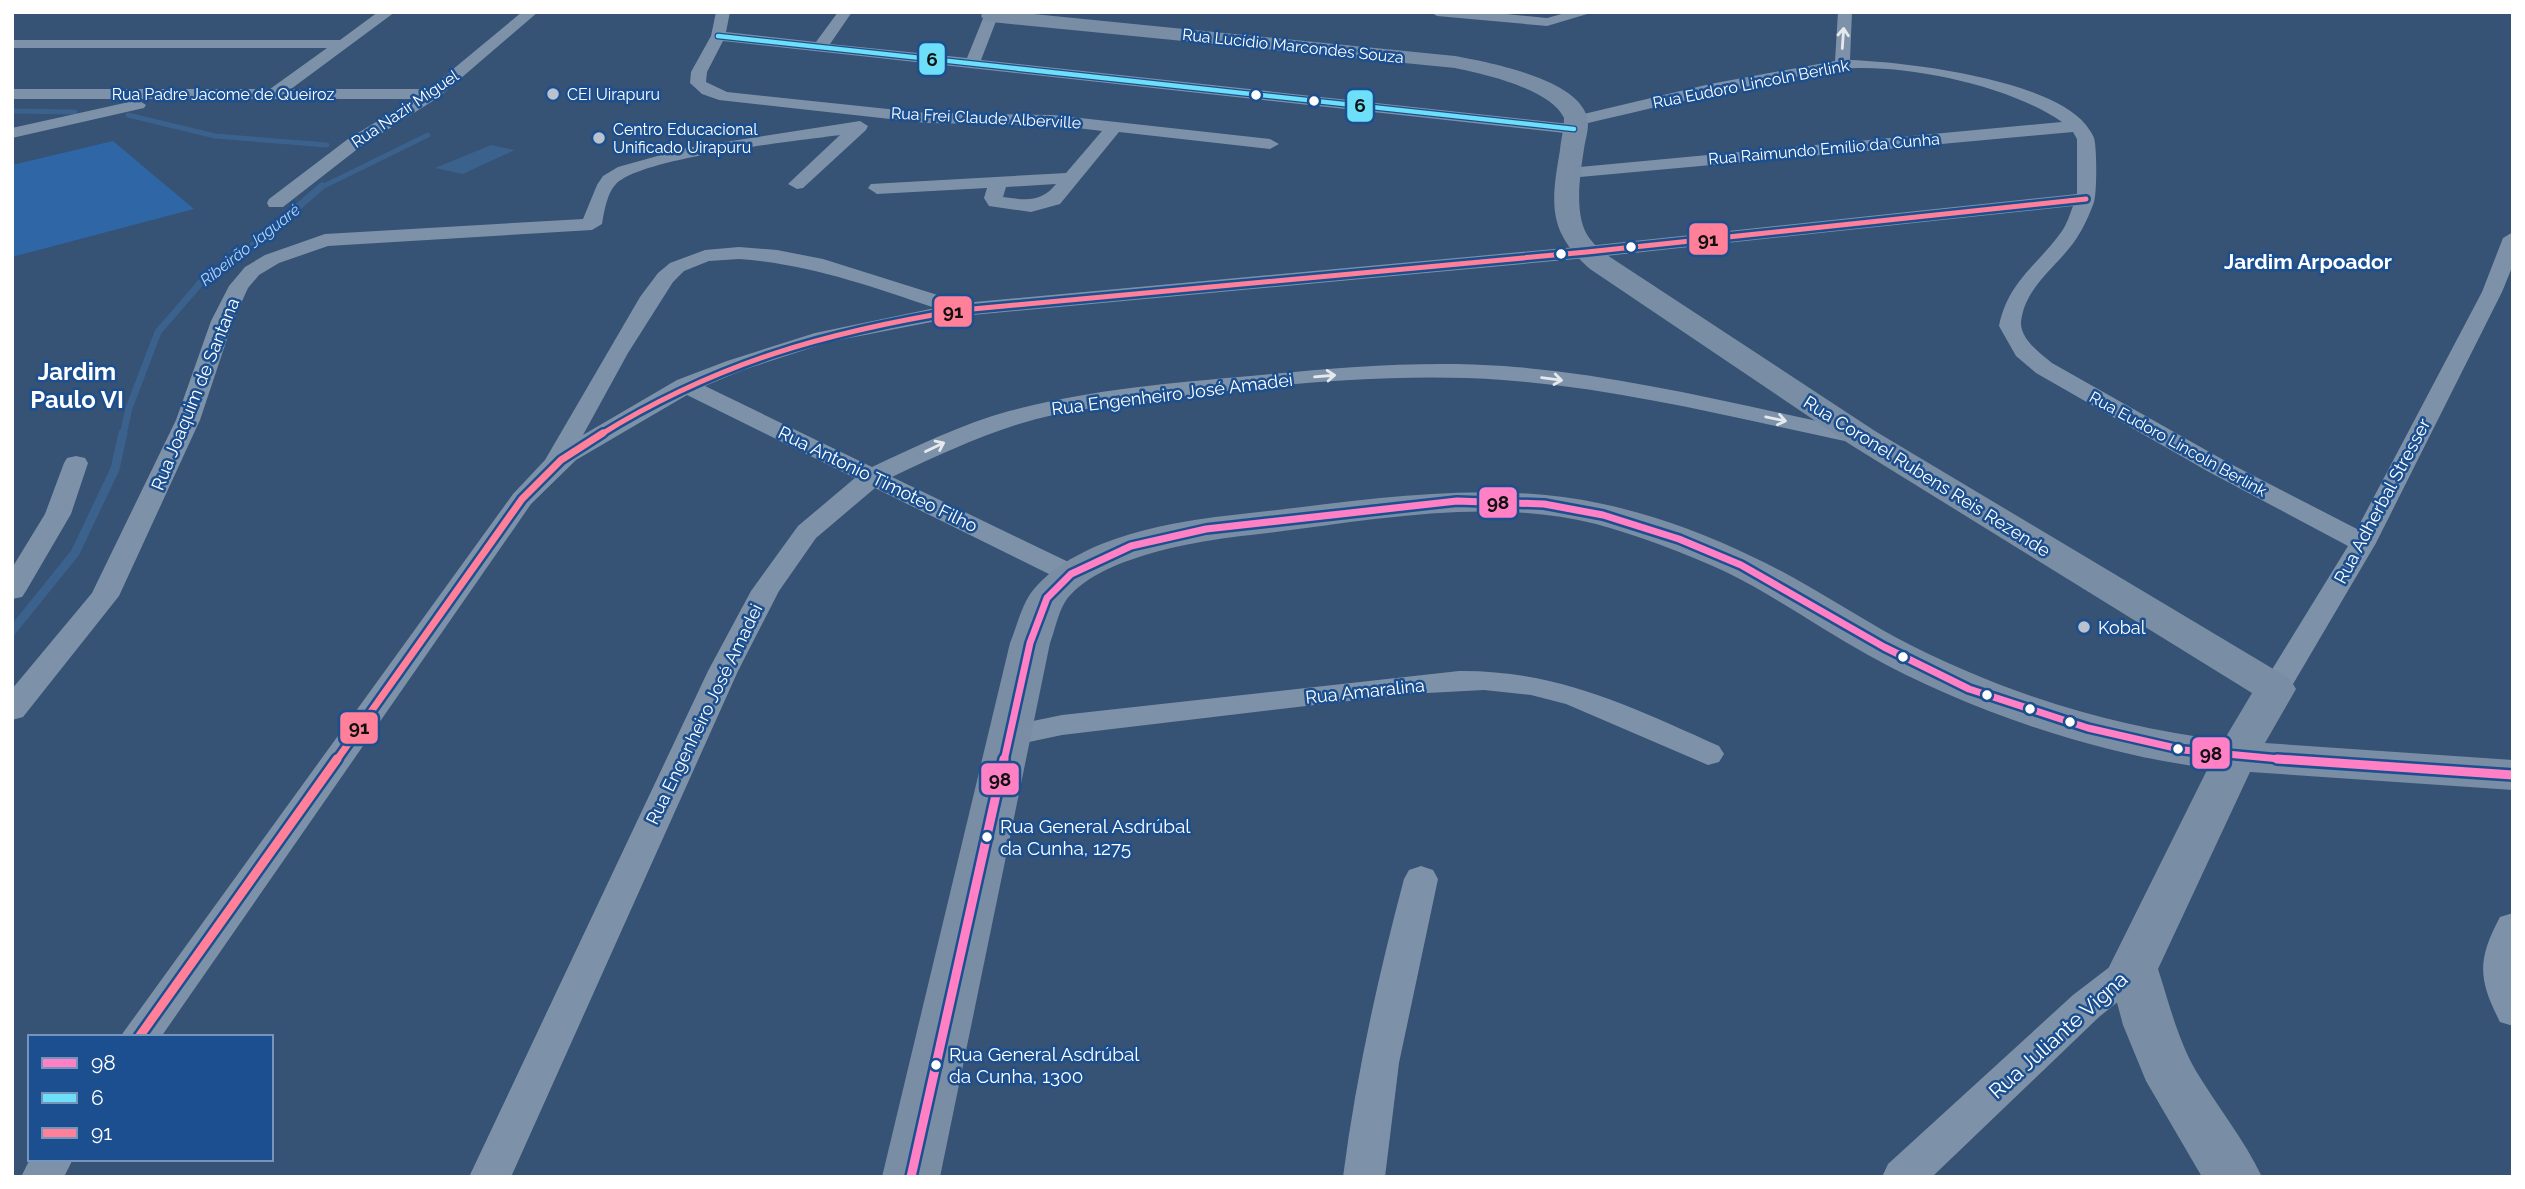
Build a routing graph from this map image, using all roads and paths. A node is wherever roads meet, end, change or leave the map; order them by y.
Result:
1 (388, 12) edge
2 (531, 12) edge
3 (723, 12) edge
4 (845, 12) edge
5 (1437, 12) edge
6 (1587, 12) edge
7 (1845, 12) edge
8 (992, 14) edge
9 (718, 36) junction
10 (12, 44) edge
11 (343, 44) junction
12 (819, 48) junction
13 (972, 64) junction
14 (1842, 64) junction
15 (12, 94) edge
16 (189, 94) junction
17 (274, 94) junction
18 (433, 94) junction
19 (875, 112) junction
20 (1576, 125) junction
21 (1115, 126) junction
22 (2078, 126) junction
23 (859, 127) junction
24 (12, 133) edge
25 (1270, 144) dead end
26 (1569, 173) junction
27 (797, 184) dead end
28 (877, 188) dead end
29 (2086, 199) junction
30 (276, 203) dead end
31 (2513, 238) edge
32 (1587, 252) junction
33 (962, 310) junction
34 (685, 385) junction
35 (1863, 438) junction
36 (76, 463) dead end
37 (556, 464) junction
38 (873, 476) junction
39 (2363, 543) junction
40 (1071, 574) junction
41 (12, 591) edge
42 (2275, 689) junction
43 (12, 710) edge
44 (1010, 735) junction
45 (1708, 754) dead end
46 (2236, 756) junction
47 (2513, 775) edge
48 (1421, 879) dead end
49 (2513, 927) edge
50 (2133, 969) junction
51 (2513, 1011) edge
52 (140, 1035) edge
53 (51, 1161) edge
54 (42, 1177) edge
55 (490, 1177) edge
56 (911, 1177) edge
57 (1364, 1177) edge
58 (1903, 1177) edge
59 (2232, 1177) edge

1 - 11 street
2 - 18 street, Rua Nazir Miguel
3 - 9 street, Rua Frei Claude Alberville
4 - 12 street
5 - 6 street
14 -> 7 street
8 - 13 street
8 - 20 street, Rua Lucídio Marcondes Souza
9 - 12 street, Rua Eudoro Lincoln Berlink
9 - 19 street, Rua Frei Claude Alberville
10 - 11 street
11 - 17 street
12 - 13 street, Rua Eudoro Lincoln Berlink
13 - 20 street, Rua Eudoro Lincoln Berlink
14 - 20 street, Rua Eudoro Lincoln Berlink
14 - 22 street, Rua Eudoro Lincoln Berlink
15 - 16 street, Rua Padre Jacome de Queiroz
16 - 17 street, Rua Padre Jacome de Queiroz
16 - 24 street
17 - 18 street, Rua Padre Jacome de Queiroz
18 - 30 street, Rua Nazir Miguel
19 - 21 street, Rua Frei Claude Alberville
19 - 23 street
20 - 26 street
21 - 25 street, Rua Frei Claude Alberville
21 - 28 street
22 - 26 street, Rua Raimundo Emílio da Cunha
22 - 29 street, Rua Eudoro Lincoln Berlink
23 - 27 street
23 - 43 street, Rua Joaquim de Santana
26 - 32 street
29 - 32 street
29 - 39 street, Rua Eudoro Lincoln Berlink
31 - 39 street, Rua Adherbal Stresser
32 - 33 street
32 - 35 street, Rua Coronel Rubens Reis Rezende
33 - 34 street
33 - 37 street
34 - 37 street
34 - 38 street, Rua Antonio Timoteo Filho
38 -> 35 street, Rua Engenheiro José Amadei
35 - 42 street, Rua Coronel Rubens Reis Rezende
36 - 41 street
37 - 52 street
38 - 40 street, Rua Antonio Timoteo Filho
38 - 55 street, Rua Engenheiro José Amadei
39 - 42 street, Rua Adherbal Stresser
40 - 44 street
40 - 46 street
42 - 46 street, Rua Adherbal Stresser
44 - 45 street, Rua Amaralina
44 - 56 street
46 - 47 street
46 - 50 street, Rua Juliante Vigna
48 - 57 street
49 - 51 street
50 - 58 street, Rua Juliante Vigna
50 - 59 street
53 - 54 street

